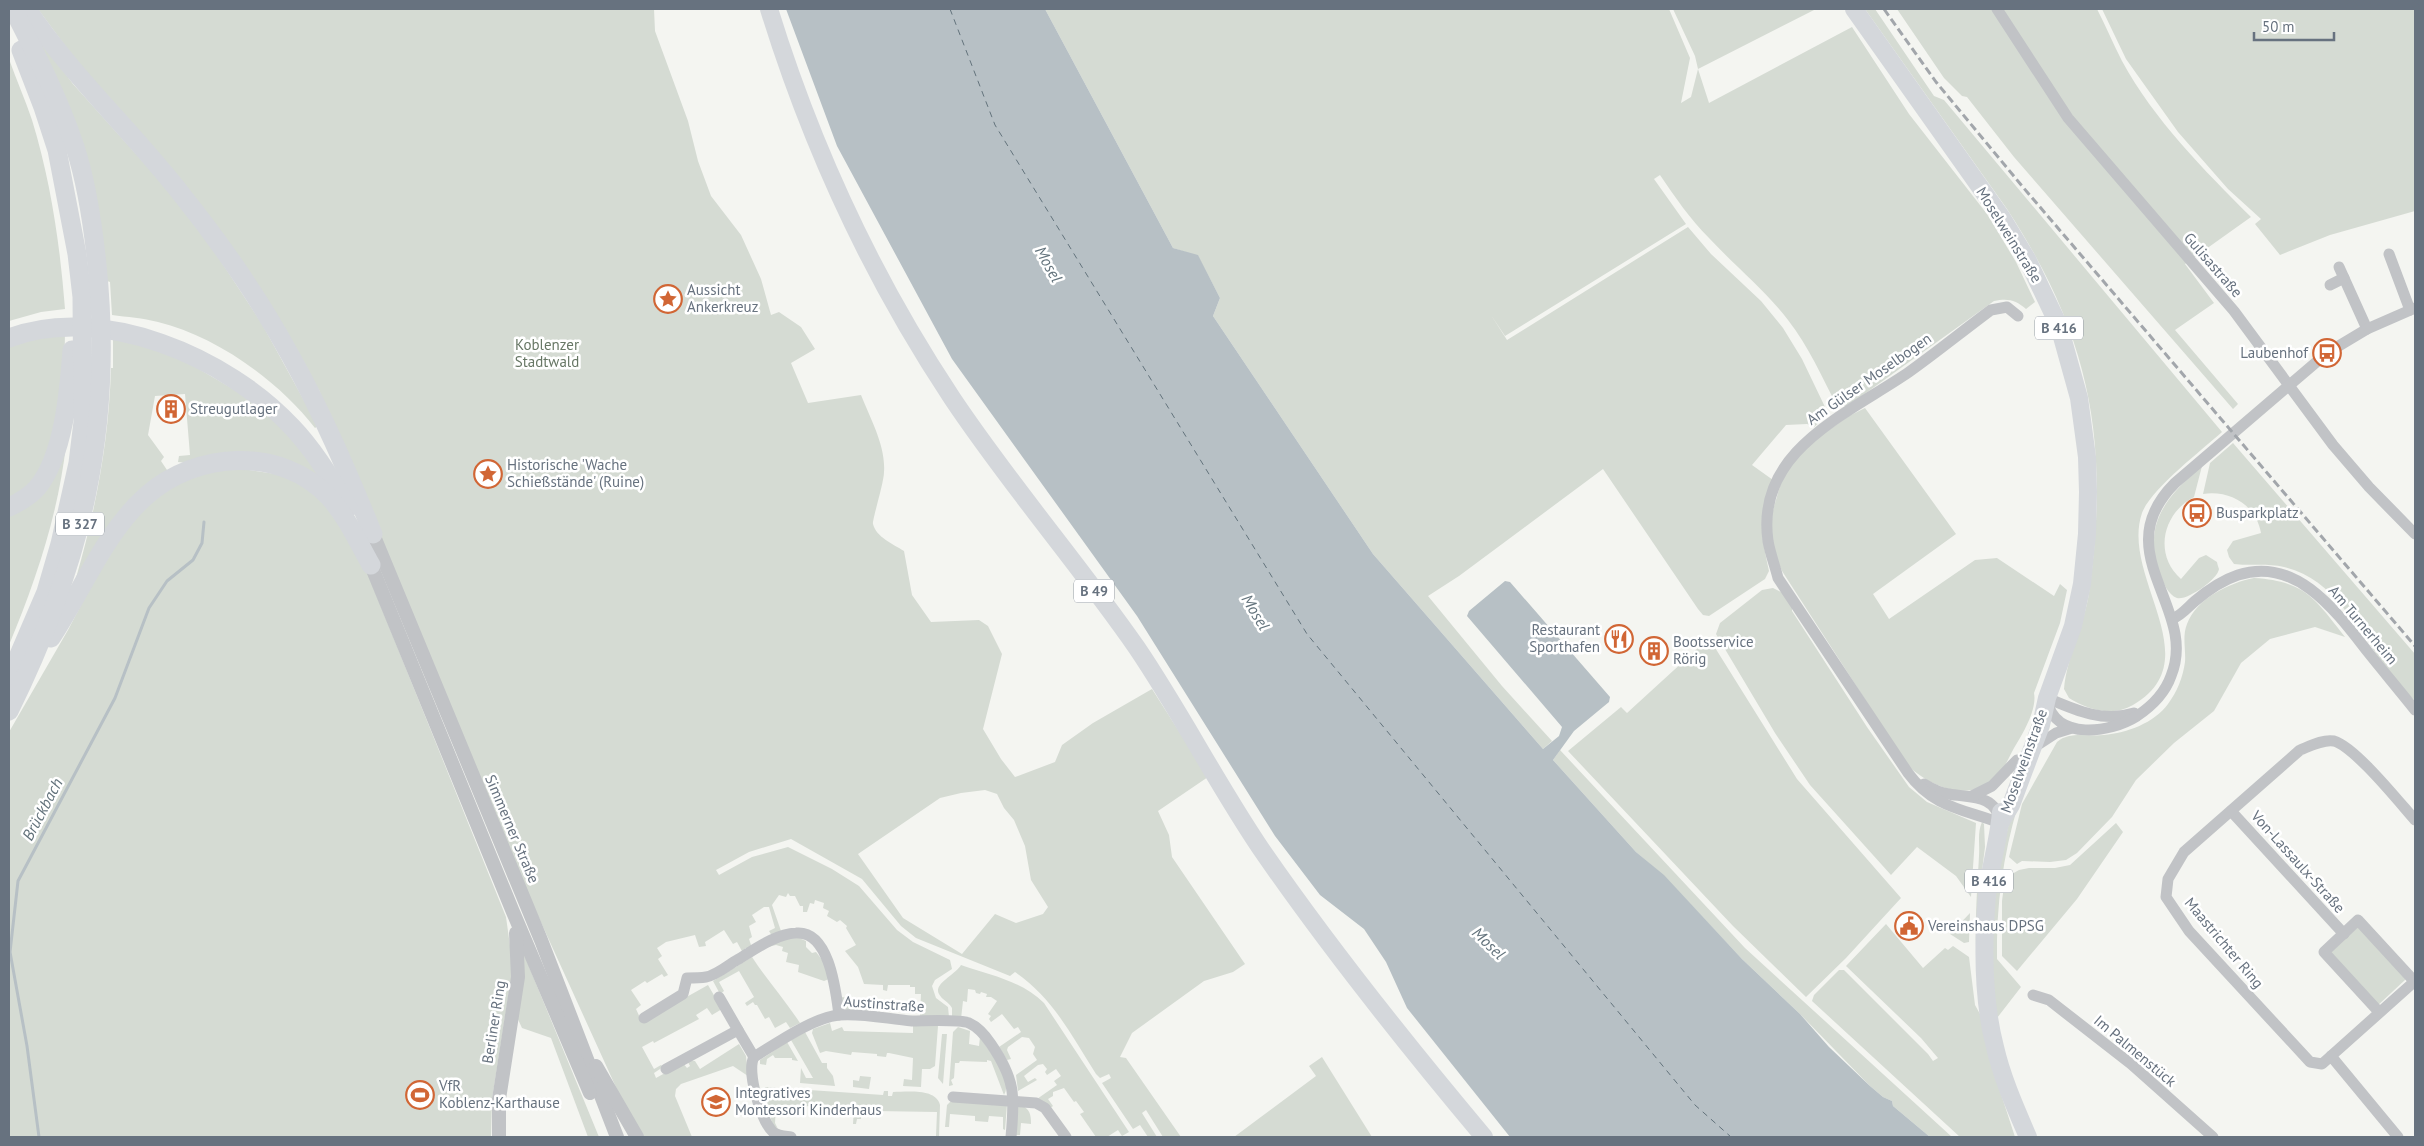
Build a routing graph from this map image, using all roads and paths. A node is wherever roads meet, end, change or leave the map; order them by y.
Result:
1 (13, 9) edge
2 (27, 9) edge
3 (769, 9) edge
4 (1854, 9) edge
5 (1997, 9) edge
6 (9, 27) edge
7 (2389, 254) dead end
8 (2330, 285) dead end
9 (87, 288) junction
10 (2412, 309) edge
11 (2018, 316) dead end
12 (9, 329) edge
13 (2368, 329) junction
14 (9, 338) edge
15 (85, 367) junction
16 (2288, 384) junction
17 (9, 507) edge
18 (373, 534) junction
19 (2415, 534) edge
20 (372, 565) junction
21 (2172, 619) junction
22 (28, 672) junction
23 (9, 678) edge
24 (2047, 698) junction
25 (2149, 707) junction
26 (2415, 710) edge
27 (9, 711) edge
28 (2074, 728) junction
29 (2032, 750) junction
30 (2017, 760) junction
31 (1908, 773) junction
32 (1972, 796) junction
33 (2231, 811) junction
34 (2415, 820) edge
35 (2000, 823) junction
36 (512, 912) junction
37 (2344, 934) junction
38 (2415, 981) edge
39 (2033, 995) dead end
40 (719, 997) dead end
41 (2379, 1012) junction
42 (839, 1015) junction
43 (644, 1018) dead end
44 (738, 1030) junction
45 (579, 1035) junction
46 (2331, 1056) junction
47 (754, 1057) junction
48 (666, 1070) dead end
49 (953, 1097) dead end
50 (1014, 1101) junction
51 (499, 1137) edge
52 (608, 1137) edge
53 (617, 1137) edge
54 (637, 1137) edge
55 (791, 1137) edge
56 (1011, 1137) edge
57 (1066, 1137) edge
58 (1484, 1137) edge
59 (2028, 1137) edge
60 (2213, 1137) edge
61 (2398, 1137) edge

1 - 9 highway, B 327
2 - 18 highway
3 - 58 main road, B 49
4 - 24 main road, Moselweinstraße / B 416
5 - 16 street, Gulisastraße
6 - 9 highway, B 327
7 - 10 street
8 - 13 street
9 - 15 highway, B 327
9 - 15 highway
10 - 13 street
11 - 31 street, Am Gülser Moselbogen
12 - 18 highway
13 - 16 street
14 - 20 highway
15 - 17 highway
15 - 22 highway, B 327
15 - 23 highway, B 327
16 - 19 street, Gulisastraße
16 - 21 street
18 - 45 street, Simmerner Straße
20 - 22 highway
20 - 36 street, Simmerner Straße
21 - 25 street
21 - 26 street, Am Turnerheim
22 - 27 highway, B 327
24 - 25 street
24 - 28 street
24 - 29 main road, Moselweinstraße / B 416
24 - 30 main road, Moselweinstraße / B 416
25 - 28 street
28 - 29 street
29 - 35 main road, Moselweinstraße / B 416
30 - 32 street
30 - 35 main road, Moselweinstraße / B 416
31 - 32 street, Am Gülser Moselbogen
31 - 35 street, Am Gülser Moselbogen
32 - 35 street, Am Gülser Moselbogen
33 - 34 street, Maastrichter Ring
33 - 37 street, Von-Lassaulx-Straße
33 - 46 street, Maastrichter Ring
35 - 59 main road, Moselweinstraße / B 416
36 - 51 street, Berliner Ring
36 - 52 street, Simmerner Straße
37 - 38 street
37 - 41 street
38 - 41 street
39 - 60 street, Im Palmenstück
40 - 44 street
41 - 46 street
42 - 43 street
42 - 47 street, Austinstraße
42 - 50 street, Austinstraße
44 - 47 street
44 - 48 street
45 - 53 street, Simmerner Straße
45 - 54 street
46 - 61 street
47 - 55 street
49 - 50 street
50 - 56 street, Austinstraße
50 - 57 street

